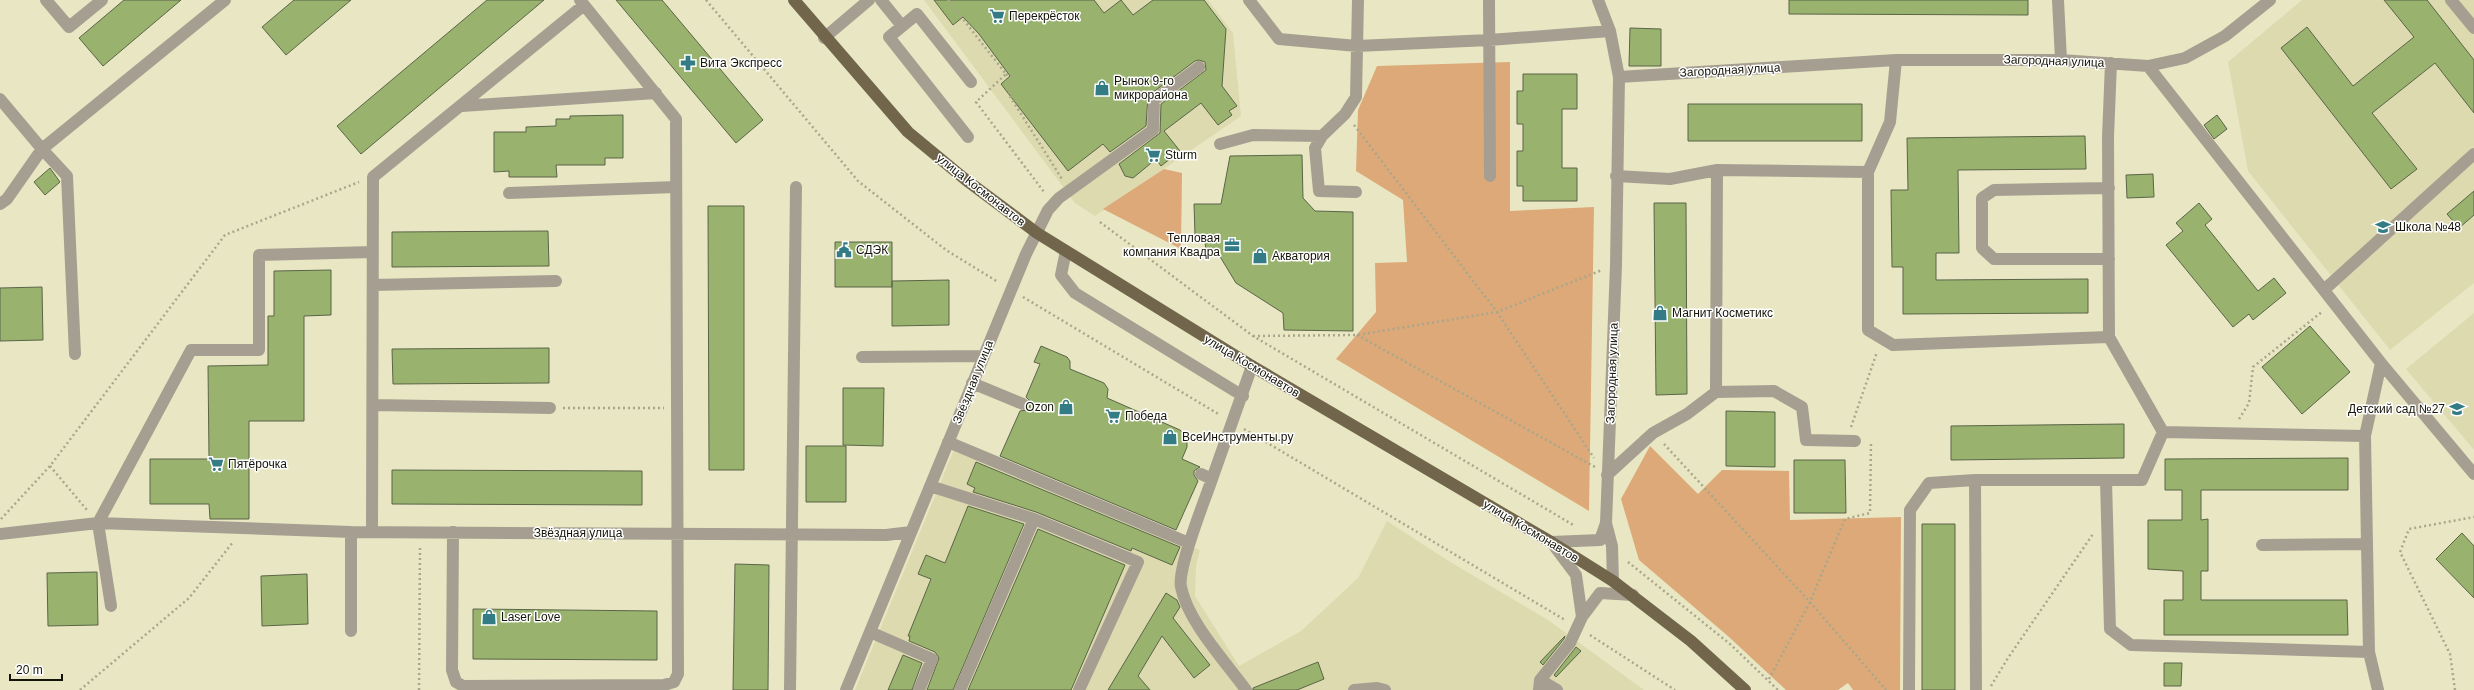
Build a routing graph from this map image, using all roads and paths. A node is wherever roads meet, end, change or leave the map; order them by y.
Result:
1 (46, 0) edge
2 (102, 0) edge
3 (226, 0) edge
4 (706, 0) edge
5 (794, 0) edge
6 (869, 0) edge
7 (881, 0) edge
8 (948, 0) edge
9 (1250, 0) edge
10 (1358, 0) edge
11 (1489, 0) edge
12 (1598, 0) edge
13 (2058, 0) edge
14 (2270, 0) edge
15 (2451, 0) edge
16 (582, 2) edge
17 (902, 26) junction
18 (2474, 28) edge
19 (1610, 31) junction
20 (824, 38) junction
21 (1489, 40) junction
22 (1357, 46) junction
23 (1896, 60) junction
24 (2061, 60) junction
25 (2111, 63) junction
26 (2148, 66) junction
27 (1199, 67) dead end
28 (1006, 74) junction
29 (1619, 77) junction
30 (971, 82) dead end
31 (656, 93) junction
32 (0, 100) edge
33 (462, 106) junction
34 (1345, 114) junction
35 (1322, 136) junction
36 (968, 137) dead end
37 (1220, 144) dead end
38 (42, 149) junction
39 (2474, 154) edge
40 (1717, 170) junction
41 (1868, 172) junction
42 (1490, 176) dead end
43 (1616, 176) junction
44 (373, 177) junction
45 (676, 187) junction
46 (796, 187) dead end
47 (2109, 188) junction
48 (1044, 192) dead end
49 (1070, 192) junction
50 (1356, 192) dead end
51 (509, 193) dead end
52 (0, 204) edge
53 (1100, 222) dead end
54 (1037, 232) junction
55 (1066, 251) junction
56 (374, 252) junction
57 (2109, 259) junction
58 (1616, 265) junction
59 (556, 281) dead end
60 (374, 285) junction
61 (1011, 289) junction
62 (2325, 289) junction
63 (2334, 302) junction
64 (1497, 312) junction
65 (1357, 335) junction
66 (1253, 336) junction
67 (2109, 337) junction
68 (1882, 338) junction
69 (75, 354) dead end
70 (984, 356) junction
71 (862, 357) dead end
72 (2381, 363) junction
73 (1252, 366) junction
74 (972, 383) junction
75 (1716, 392) junction
76 (1243, 396) junction
77 (1023, 404) dead end
78 (373, 405) junction
79 (550, 408) joint
80 (676, 408) junction
81 (1233, 422) junction
82 (2163, 432) junction
83 (1653, 433) junction
84 (2229, 434) junction
85 (2365, 436) junction
86 (1855, 441) junction
87 (948, 442) junction
88 (50, 466) junction
89 (1605, 473) junction
90 (1201, 474) dead end
91 (2474, 474) edge
92 (1212, 479) junction
93 (1975, 480) junction
94 (2106, 480) junction
95 (930, 486) junction
96 (2474, 517) edge
97 (1034, 519) junction
98 (0, 520) edge
99 (98, 523) junction
100 (1606, 523) junction
101 (244, 528) junction
102 (1577, 528) dead end
103 (351, 532) junction
104 (372, 532) junction
105 (420, 532) junction
106 (453, 532) junction
107 (911, 532) junction
108 (2094, 533) dead end
109 (0, 534) edge
110 (678, 534) junction
111 (792, 534) junction
112 (1551, 542) junction
113 (1190, 543) junction
114 (2367, 544) junction
115 (2262, 545) dead end
116 (1612, 546) junction
117 (1613, 581) junction
118 (1633, 595) junction
119 (1810, 602) junction
120 (111, 606) dead end
121 (1580, 622) junction
122 (351, 631) dead end
123 (870, 632) junction
124 (2369, 652) junction
125 (1769, 680) junction
126 (1540, 685) edge
127 (80, 690) edge
128 (419, 690) edge
129 (790, 690) edge
130 (846, 690) edge
131 (919, 690) edge
132 (960, 690) edge
133 (1079, 690) edge
134 (1246, 690) edge
135 (1354, 690) edge
136 (1385, 690) edge
137 (1557, 690) edge
138 (1675, 690) edge
139 (1745, 690) edge
140 (1778, 690) edge
141 (1886, 690) edge
142 (1909, 690) edge
143 (1976, 690) edge
144 (1989, 690) edge
145 (2378, 690) edge
146 (2455, 690) edge

1 - 2 street
3 - 38 street
4 - 61 path
5 - 20 main road, улица Космонавтов
6 - 20 street
7 - 17 street
8 - 28 path
9 - 22 street
10 - 22 street
11 - 21 street
12 - 19 street
13 - 24 street
14 - 26 street, Загородная улица
15 - 18 street
16 - 31 street
16 - 33 street
17 - 30 street
17 - 36 street
19 - 21 street
19 - 29 street
20 - 54 main road, улица Космонавтов
21 - 22 street
21 - 42 street
22 - 34 street
23 - 24 street, Загородная улица
23 - 29 street, Загородная улица
23 - 41 street
24 - 25 street, Загородная улица
25 - 26 street, Загородная улица
25 - 47 street
26 - 62 street
27 - 49 street, Звёздная улица
28 - 48 path
28 - 49 path
29 - 43 street, Загородная улица
31 - 33 street
31 - 45 street
32 - 38 street
33 - 44 street
34 - 35 street
34 - 64 path
35 - 37 street
35 - 50 street
38 - 52 street
38 - 69 street
39 - 62 street
40 - 41 street
40 - 43 street
40 - 75 street
41 - 68 street
43 - 58 street, Загородная улица
44 - 56 street
44 - 88 path
45 - 51 street
45 - 80 street
46 - 111 street
47 - 57 street
47 - 57 street
49 - 54 street, Звёздная улица
53 - 66 path
54 - 55 main road, улица Космонавтов
54 - 61 street, Звёздная улица
55 - 73 main road, улица Космонавтов
55 - 76 street
56 - 60 street
56 - 99 street
57 - 67 street
58 - 64 path
58 - 89 street, Загородная улица
59 - 60 street
60 - 78 street
61 - 70 street, Звёздная улица
61 - 81 path
62 - 63 street
63 - 72 street
63 - 84 path
64 - 65 path
64 - 89 path
65 - 66 path
65 - 89 path
66 - 102 path
67 - 68 street
67 - 82 street
68 - 86 path
70 - 71 street
70 - 74 street, Звёздная улица
72 - 85 street
72 - 91 street
73 - 76 street
73 - 112 main road, улица Космонавтов
74 - 77 street
74 - 87 street, Звёздная улица
75 - 83 street
75 - 86 street
76 - 81 street
78 - 79 street
78 - 104 street
79 - 80 path
80 - 110 street
81 - 92 street
81 - 121 path
82 - 84 street
82 - 94 street
83 - 89 street
83 - 119 path
84 - 85 street
85 - 114 street
86 - 119 path
87 - 95 street, Звёздная улица
87 - 113 street
88 - 98 path
88 - 99 path
89 - 100 street, Загородная улица
90 - 92 street
92 - 113 street
93 - 94 street
93 - 142 street
93 - 143 street
94 - 124 street
95 - 97 street
95 - 107 street, Звёздная улица
96 - 146 path
97 - 132 street
97 - 133 street
99 - 101 street, Звёздная улица
99 - 109 street, Звёздная улица
99 - 120 street
100 - 112 street, Загородная улица
100 - 116 street, Загородная улица
101 - 103 street, Звёздная улица
101 - 127 path
103 - 104 street, Звёздная улица
103 - 122 street
104 - 105 street, Звёздная улица
105 - 106 street, Звёздная улица
105 - 128 path
106 - 110 street, Звёздная улица
106 - 110 street
107 - 111 street, Звёздная улица
107 - 123 street, Звёздная улица
108 - 144 path
110 - 111 street, Звёздная улица
111 - 129 street
112 - 117 main road, улица Космонавтов
112 - 121 street
113 - 134 street
114 - 115 street
114 - 124 street
116 - 117 street, Загородная улица
116 - 125 path
117 - 118 main road, улица Космонавтов
118 - 121 street
118 - 139 main road, улица Космонавтов
119 - 125 path
119 - 141 path
121 - 126 street
121 - 138 path
123 - 130 street, Звёздная улица
123 - 131 street
124 - 145 street
125 - 140 path
126 - 137 street
135 - 136 street

